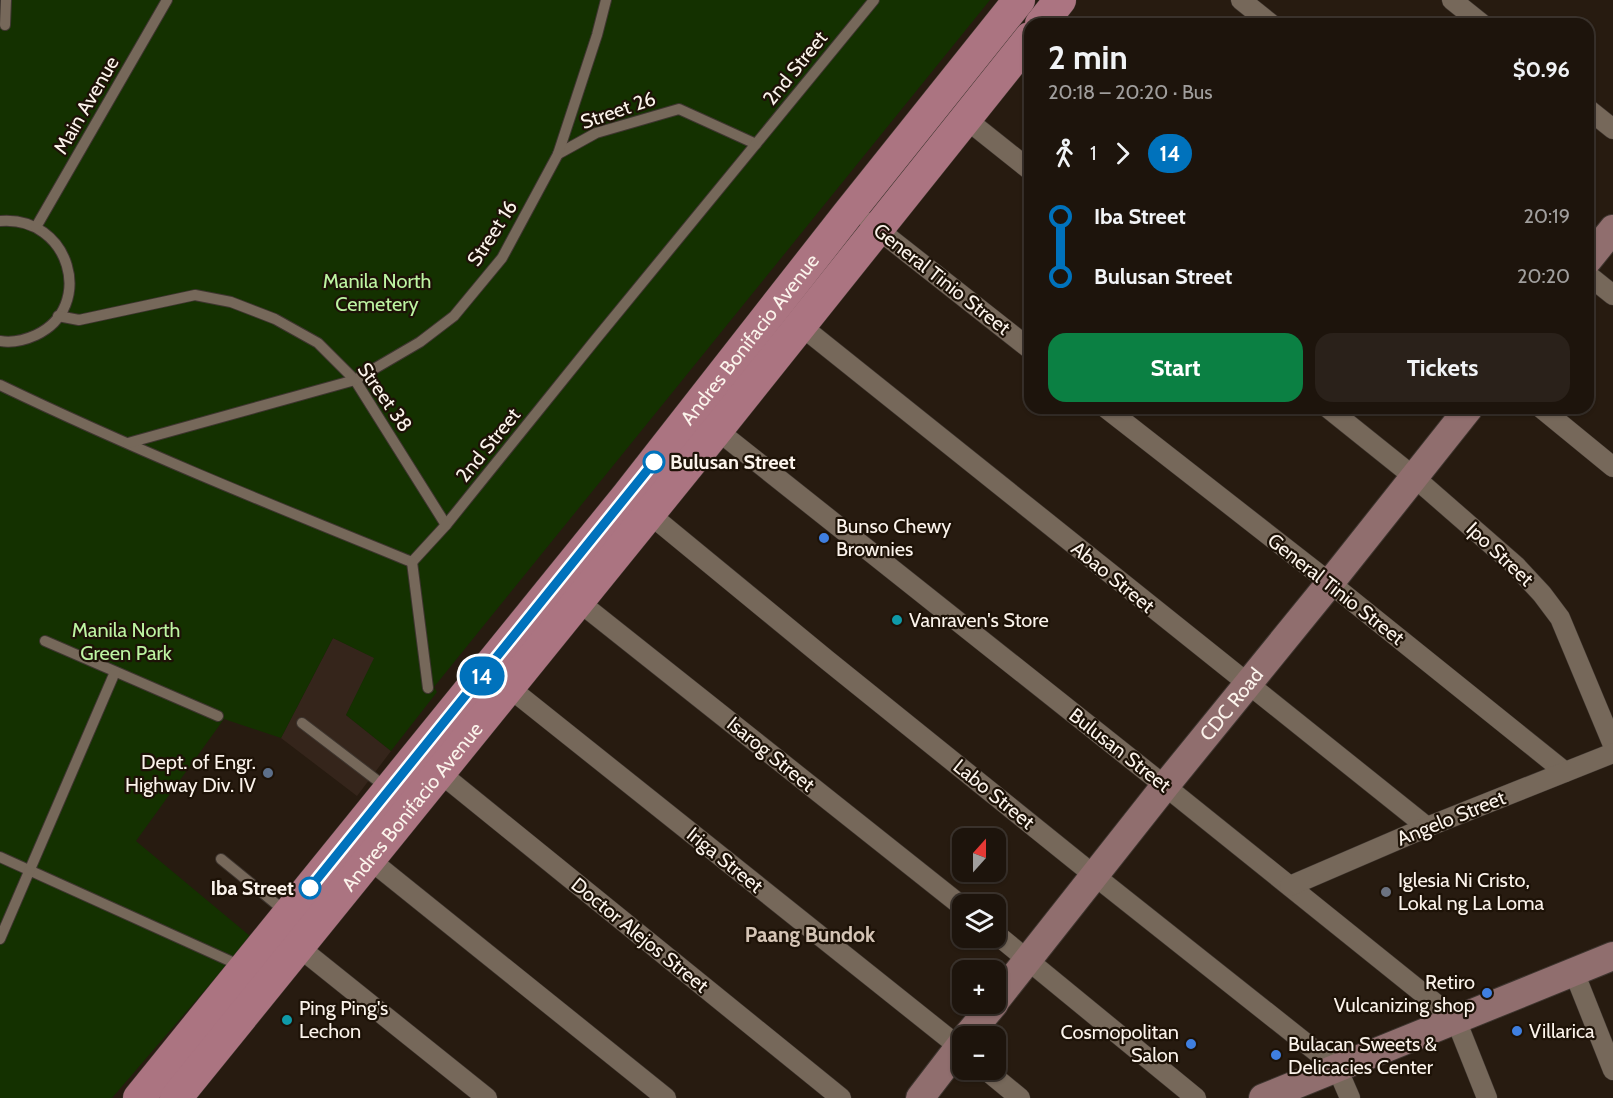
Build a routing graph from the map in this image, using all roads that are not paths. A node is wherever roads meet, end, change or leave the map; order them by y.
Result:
1 (6, 0) edge
2 (167, 0) edge
3 (606, 0) edge
4 (873, 0) edge
5 (1019, 0) edge
6 (1241, 0) edge
7 (1452, 0) edge
8 (1264, 18) edge
9 (1474, 18) edge
10 (5, 25) dead end
11 (1024, 42) edge
12 (1594, 115) edge
13 (966, 119) junction
14 (1613, 129) edge
15 (756, 144) junction
16 (558, 154) junction
17 (1024, 165) edge
18 (853, 210) junction
19 (0, 221) edge
20 (36, 227) junction
21 (1613, 229) edge
22 (878, 230) junction
23 (1594, 253) edge
24 (1594, 280) edge
25 (1613, 296) edge
26 (58, 316) junction
27 (800, 325) junction
28 (0, 341) edge
29 (1024, 344) edge
30 (355, 380) junction
31 (0, 385) edge
32 (1114, 414) edge
33 (1335, 414) edge
34 (1464, 414) edge
35 (1548, 414) edge
36 (717, 430) junction
37 (128, 443) junction
38 (1613, 467) edge
39 (1414, 477) junction
40 (638, 505) junction
41 (447, 525) junction
42 (412, 562) junction
43 (1330, 583) junction
44 (578, 601) junction
45 (45, 641) dead end
46 (115, 672) junction
47 (498, 678) junction
48 (1248, 685) junction
49 (428, 688) dead end
50 (218, 716) dead end
51 (302, 723) dead end
52 (1613, 746) edge
53 (1613, 753) edge
54 (438, 772) junction
55 (1565, 772) junction
56 (1165, 786) junction
57 (389, 790) junction
58 (1427, 827) junction
59 (0, 857) edge
60 (221, 859) dead end
61 (369, 859) junction
62 (30, 870) junction
63 (1095, 876) junction
64 (1290, 886) junction
65 (952, 898) edge
66 (288, 930) junction
67 (0, 939) edge
68 (1006, 942) edge
69 (1613, 956) edge
70 (1028, 960) junction
71 (244, 970) junction
72 (1574, 972) junction
73 (1006, 988) edge
74 (986, 1014) edge
75 (1456, 1020) junction
76 (977, 1026) edge
77 (952, 1035) edge
78 (952, 1058) edge
79 (1337, 1068) junction
80 (1613, 1070) edge
81 (998, 1080) edge
82 (139, 1098) edge
83 (176, 1098) edge
84 (487, 1098) edge
85 (666, 1098) edge
86 (841, 1098) edge
87 (920, 1098) edge
88 (1020, 1098) edge
89 (1196, 1098) edge
90 (1263, 1098) edge
91 (1350, 1098) edge
92 (1487, 1098) edge

1 - 10 lane
2 - 20 lane, Main Avenue
3 - 16 lane, Street 16
4 - 15 lane, 2nd Street
5 - 18 main road, Andres Bonifacio Avenue
6 - 8 street
7 - 9 street
11 - 13 main road, Andres Bonifacio Avenue
12 - 14 street
13 - 17 street
13 - 22 main road, Andres Bonifacio Avenue
15 - 16 lane, Street 26
15 - 41 lane, 2nd Street
16 - 30 lane, Street 16
18 - 22 street, General Tinio Street
18 - 40 main road, Andres Bonifacio Avenue
19 - 20 lane
20 - 26 lane
21 - 23 street
22 - 27 main road, Andres Bonifacio Avenue
22 - 29 street, General Tinio Street
24 - 25 street
26 - 28 lane
26 - 30 lane, Street 38
27 - 36 main road, Andres Bonifacio Avenue
27 - 48 street, Abao Street
30 - 37 lane, Street 16
30 - 41 lane, Street 38
31 - 37 lane
32 - 43 street, General Tinio Street
33 - 39 street, Ipo Street
34 - 39 street, CDC Road
35 - 38 street
36 - 40 main road, Andres Bonifacio Avenue
36 - 56 street, Bulusan Street
37 - 42 lane
39 - 43 street, CDC Road
39 - 52 street, Ipo Street
40 - 44 main road, Andres Bonifacio Avenue
40 - 47 main road, Andres Bonifacio Avenue
40 - 63 street, Labo Street
41 - 42 lane, 2nd Street
42 - 49 lane
43 - 48 street, CDC Road
43 - 55 street, General Tinio Street
44 - 47 main road, Andres Bonifacio Avenue
44 - 65 street, Isarog Street
45 - 46 lane
46 - 50 lane
46 - 62 lane
47 - 54 main road, Andres Bonifacio Avenue
47 - 57 main road, Andres Bonifacio Avenue
47 - 77 street, Iriga Street
48 - 56 street, CDC Road
48 - 58 street, Abao Street
51 - 57 lane
53 - 55 street, Angelo Street
54 - 61 main road, Andres Bonifacio Avenue
54 - 86 street, Doctor Alejos Street
55 - 58 street, Angelo Street
56 - 63 street, CDC Road
56 - 64 street, Bulusan Street
57 - 66 main road, Andres Bonifacio Avenue
58 - 64 street, Angelo Street
59 - 62 lane
60 - 66 lane
61 - 66 main road, Andres Bonifacio Avenue
61 - 85 street
62 - 67 lane
62 - 71 lane
63 - 70 street, CDC Road
63 - 79 street, Labo Street
64 - 75 street, Bulusan Street
66 - 71 main road, Andres Bonifacio Avenue
66 - 83 main road, Andres Bonifacio Avenue
66 - 84 street
68 - 70 street
69 - 72 street
70 - 73 street, CDC Road
70 - 89 street
71 - 82 main road, Andres Bonifacio Avenue
72 - 75 street
72 - 80 street
74 - 76 street, CDC Road
75 - 79 street
75 - 92 street, Bulusan Street
78 - 87 street, CDC Road
79 - 90 street
79 - 91 street, Labo Street
81 - 88 street

